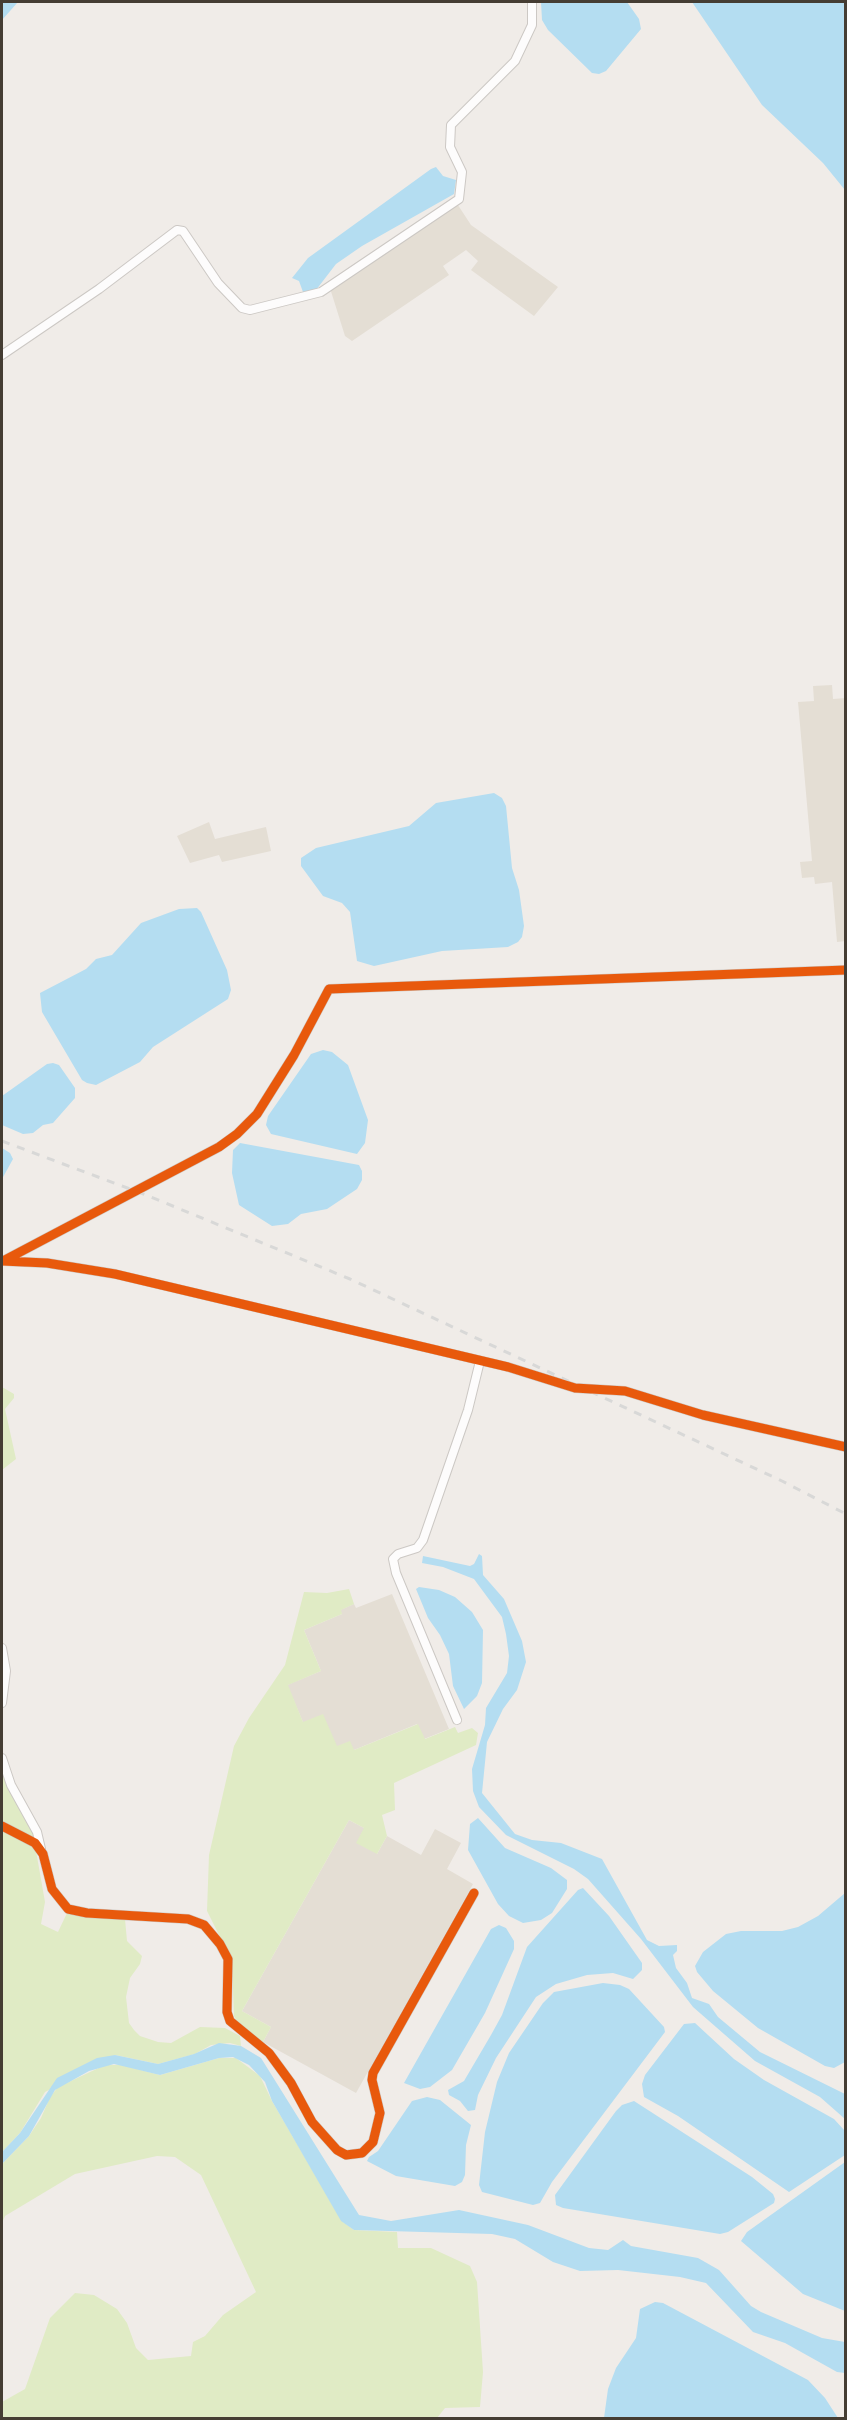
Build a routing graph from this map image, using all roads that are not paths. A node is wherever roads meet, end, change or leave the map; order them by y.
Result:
1 (532, 2) edge
2 (2, 355) edge
3 (846, 970) edge
4 (2, 1261) edge
5 (480, 1361) junction
6 (846, 1448) edge
7 (2, 1648) edge
8 (2, 1703) edge
9 (458, 1720) dead end
10 (2, 1758) edge
11 (2, 1826) edge
12 (41, 1851) junction
13 (474, 1893) dead end

1 - 2 street
3 - 4 street
4 - 5 street
5 - 6 street
5 - 9 street
7 - 8 street
10 - 12 street
11 - 12 street
12 - 13 street

